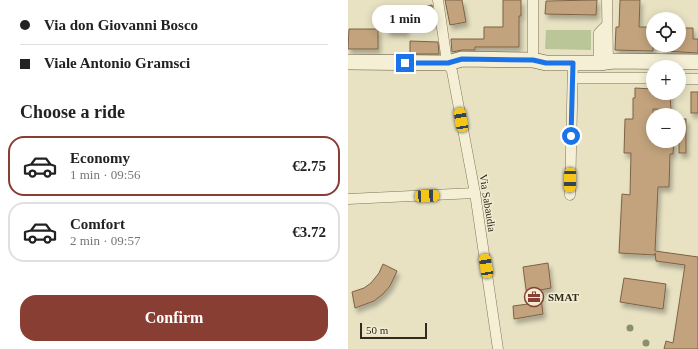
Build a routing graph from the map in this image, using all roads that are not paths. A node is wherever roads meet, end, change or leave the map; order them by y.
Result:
1 (438, 0) edge
2 (533, 0) edge
3 (607, 0) edge
4 (533, 60) junction
5 (348, 62) edge
6 (698, 62) edge
7 (448, 63) junction
8 (603, 63) junction
9 (573, 70) junction
10 (646, 77) edge
11 (686, 79) edge
12 (698, 79) edge
13 (475, 193) junction
14 (570, 195) dead end
15 (348, 199) edge
16 (498, 349) edge

1 - 7 street, Via Sabaudia
2 - 4 street
3 - 8 street
4 - 7 street
4 - 9 street
5 - 7 street
6 - 8 street
7 - 13 street, Via Sabaudia
8 - 9 street
9 - 10 street
9 - 14 street
11 - 12 street
13 - 15 street
13 - 16 street, Via Sabaudia

